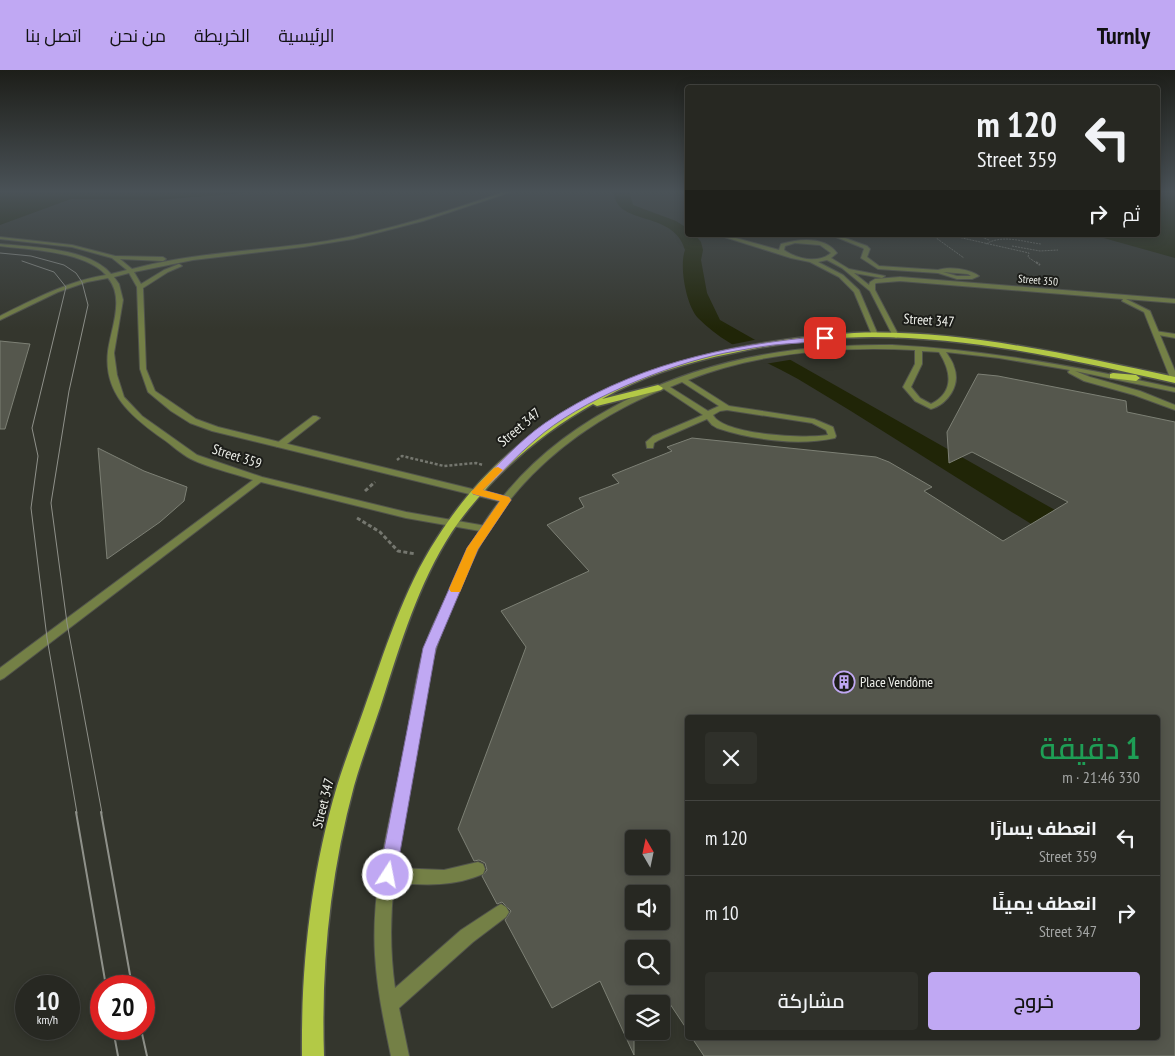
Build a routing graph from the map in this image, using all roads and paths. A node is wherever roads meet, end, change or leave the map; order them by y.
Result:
1 (353, 237) edge
2 (727, 237) edge
3 (738, 237) edge
4 (786, 237) edge
5 (840, 237) edge
6 (935, 237) edge
7 (955, 237) edge
8 (980, 237) edge
9 (1004, 237) edge
10 (0, 238) edge
11 (1011, 240) junction
12 (989, 241) junction
13 (788, 243) junction
14 (986, 244) junction
15 (1041, 244) dead end
16 (0, 246) edge
17 (1004, 246) junction
18 (1058, 250) dead end
19 (784, 253) junction
20 (223, 255) junction
21 (114, 257) junction
22 (199, 257) junction
23 (828, 258) junction
24 (811, 260) junction
25 (194, 261) junction
26 (881, 263) dead end
27 (1040, 265) dead end
28 (844, 267) junction
29 (132, 272) junction
30 (973, 273) joint
31 (957, 274) junction
32 (113, 276) junction
33 (900, 279) junction
34 (963, 284) junction
35 (140, 287) junction
36 (872, 290) junction
37 (1096, 294) junction
38 (1174, 301) edge
39 (1147, 311) junction
40 (0, 318) edge
41 (1155, 333) junction
42 (875, 335) junction
43 (896, 336) junction
44 (1175, 336) edge
45 (908, 337) junction
46 (915, 348) junction
47 (941, 350) junction
48 (1056, 366) junction
49 (1113, 376) junction
50 (682, 380) junction
51 (1175, 380) edge
52 (1175, 385) edge
53 (661, 387) junction
54 (1175, 390) edge
55 (575, 408) junction
56 (727, 408) junction
57 (1175, 408) edge
58 (709, 415) junction
59 (316, 418) dead end
60 (280, 445) junction
61 (650, 446) dead end
62 (259, 479) junction
63 (476, 492) junction
64 (506, 500) junction
65 (452, 523) junction
66 (486, 529) junction
67 (0, 675) edge
68 (478, 869) dead end
69 (388, 875) junction
70 (501, 912) dead end
71 (390, 1005) junction
72 (313, 1056) edge
73 (400, 1056) edge

1 - 20 street, Street 359
2 - 19 street
3 - 13 street
4 - 13 street
5 - 31 street
6 - 30 path
7 - 14 path
8 - 12 path
9 - 11 path
10 - 21 street, Street 359
11 - 12 path
11 - 15 path
12 - 14 path
13 - 19 street
13 - 23 street
14 - 17 path
16 - 32 street
17 - 18 path
17 - 27 path
19 - 24 street
20 - 22 street, Street 359
20 - 25 street, Street 359
21 - 22 street, Street 359
21 - 29 street, Street 359
22 - 29 street, Street 359
23 - 24 street
23 - 28 street
24 - 42 street
25 - 29 street, Street 359
25 - 35 street, Street 359
26 - 31 street
28 - 33 street
28 - 36 street
29 - 32 street, Street 359
29 - 35 street, Street 359
30 - 31 street
31 - 34 street
32 - 40 street
32 - 62 street, Street 359
33 - 34 street, Street 350
33 - 36 street
34 - 37 street, Street 350
35 - 60 street, Street 359
36 - 43 street
37 - 38 street, Street 350
37 - 39 street
38 - 39 street
39 - 41 street
41 - 44 street
41 - 51 street
42 - 43 main road, Street 347
42 - 55 main road, Street 347
43 - 45 main road, Street 347
45 - 46 main road
45 - 51 main road, Street 347
46 - 47 street, Street 347
46 - 47 street
46 - 50 street, Street 347
47 - 48 street, Street 347
48 - 49 street, Street 347
48 - 57 street
49 - 52 main road
49 - 54 street, Street 347
50 - 53 street, Street 347
50 - 56 street
53 - 55 main road
53 - 58 street
53 - 64 street, Street 347
55 - 63 main road, Street 347
56 - 58 street
56 - 58 street
58 - 61 street
59 - 60 street
60 - 63 street, Street 359
62 - 65 street, Street 359
62 - 67 street
63 - 64 street, Street 359
63 - 65 main road, Street 347
64 - 66 street, Street 347
65 - 66 street, Street 359
65 - 72 main road, Street 347
66 - 69 street, Street 347
68 - 69 street
69 - 71 street, Street 347
70 - 71 street
71 - 73 street, Street 347

